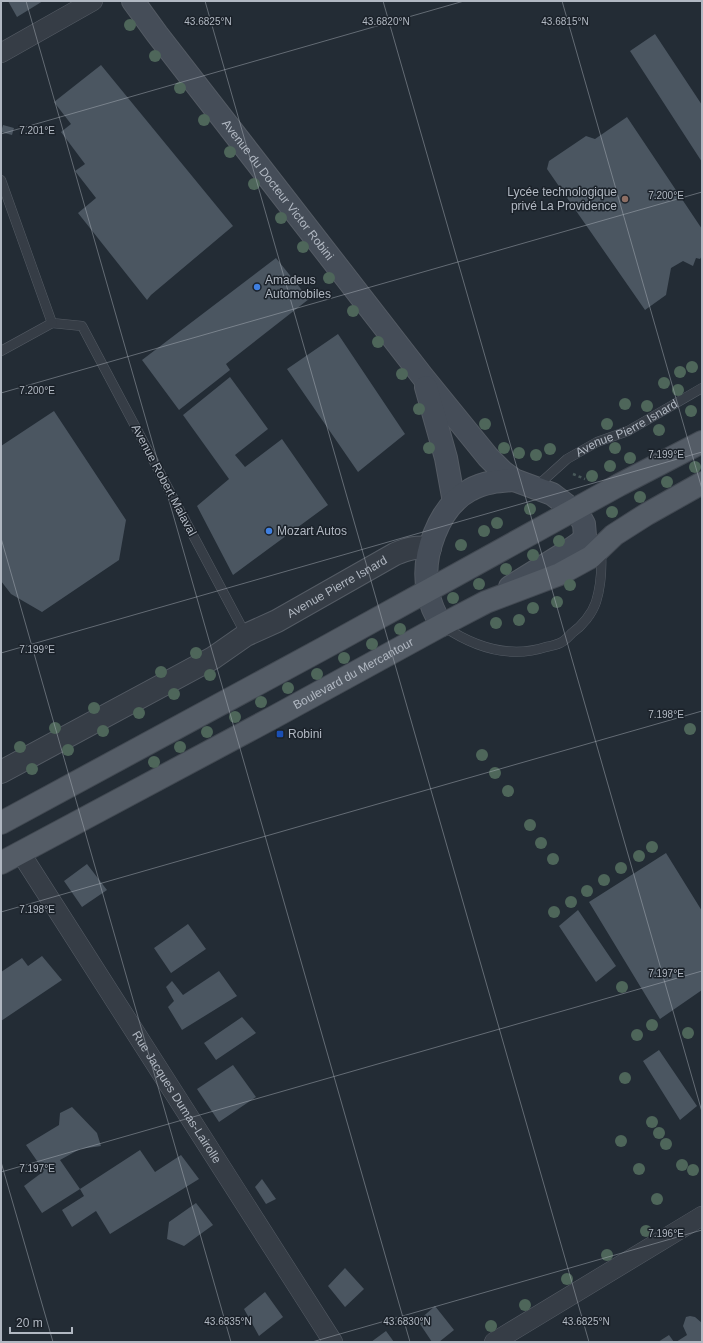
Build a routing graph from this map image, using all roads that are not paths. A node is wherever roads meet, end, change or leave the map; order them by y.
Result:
1 (93, 1) edge
2 (134, 1) edge
3 (1, 53) edge
4 (1, 180) edge
5 (52, 323) junction
6 (1, 351) edge
7 (423, 377) junction
8 (702, 388) edge
9 (702, 442) edge
10 (514, 480) junction
11 (702, 483) edge
12 (536, 487) junction
13 (454, 502) junction
14 (574, 510) junction
15 (430, 548) junction
16 (601, 548) junction
17 (428, 591) junction
18 (486, 602) junction
19 (442, 625) junction
20 (246, 635) junction
21 (1, 772) edge
22 (1, 822) edge
23 (20, 852) junction
24 (1, 863) edge
25 (702, 1216) edge
26 (333, 1342) edge
27 (494, 1342) edge

1 - 3 street
2 - 7 main road, Avenue du Docteur Victor Robini
4 - 5 lane
5 - 6 lane
5 - 20 lane, Avenue Robert Malaval
7 - 10 main road, Avenue du Docteur Victor Robini
7 - 13 main road, Avenue du Docteur Victor Robini
8 - 12 lane, Avenue Pierre Isnard
9 - 14 main road
10 - 12 main road
10 - 13 main road
11 - 16 main road, Boulevard du Mercantour
12 - 14 main road
13 - 15 main road
14 - 17 main road
14 - 18 main road
15 - 17 main road
15 - 20 street, Avenue Pierre Isnard
16 - 18 main road, Boulevard du Mercantour
16 - 19 lane
17 - 19 main road
17 - 22 main road
18 - 19 main road, Boulevard du Mercantour
19 - 23 main road, Boulevard du Mercantour
20 - 21 street, Avenue Pierre Isnard
23 - 24 main road, Boulevard du Mercantour
23 - 26 street, Rue Jacques Dumas-Lairolle
25 - 27 street

